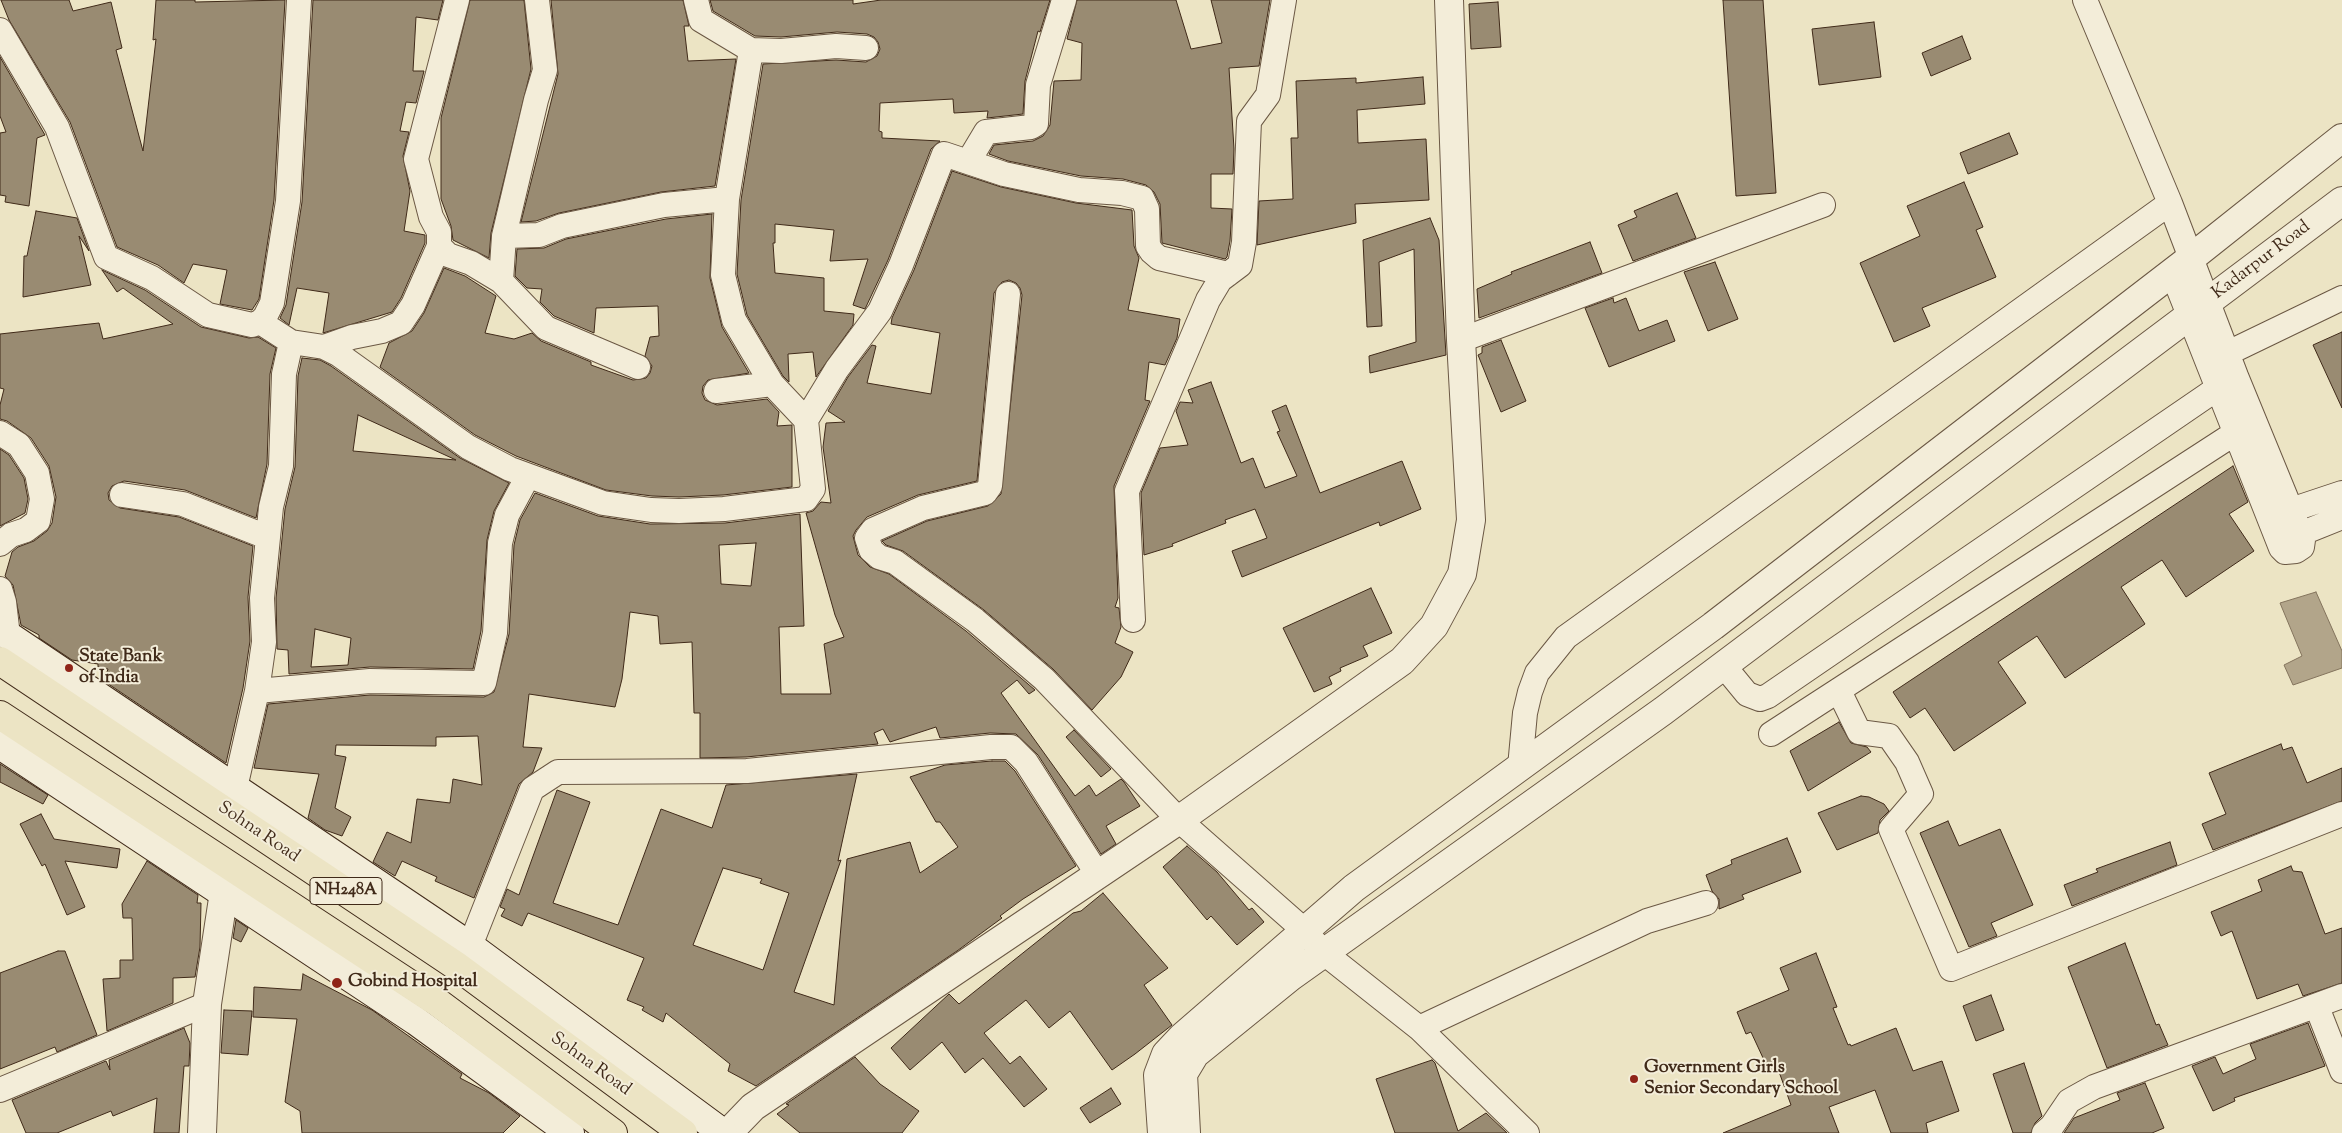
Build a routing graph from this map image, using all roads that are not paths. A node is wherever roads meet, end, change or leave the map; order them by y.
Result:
1 (299, 0) edge
2 (456, 0) edge
3 (538, 0) edge
4 (696, 0) edge
5 (1064, 0) edge
6 (1284, 0) edge
7 (1449, 0) edge
8 (2085, 0) edge
9 (0, 30) edge
10 (866, 48) dead end
11 (751, 50) junction
12 (2342, 138) edge
13 (968, 162) junction
14 (727, 199) junction
15 (2342, 201) edge
16 (2170, 203) junction
17 (1823, 205) dead end
18 (504, 236) junction
19 (439, 246) junction
20 (2191, 257) junction
21 (1228, 274) junction
22 (501, 281) junction
23 (1008, 294) dead end
24 (2342, 298) edge
25 (2193, 312) junction
26 (260, 322) junction
27 (1461, 340) junction
28 (291, 342) junction
29 (324, 347) junction
30 (2228, 353) junction
31 (638, 367) dead end
32 (2227, 381) junction
33 (772, 384) junction
34 (716, 391) dead end
35 (806, 420) junction
36 (2245, 426) junction
37 (0, 433) edge
38 (528, 476) junction
39 (2342, 493) edge
40 (122, 495) dead end
41 (2291, 510) junction
42 (2342, 517) edge
43 (2300, 534) junction
44 (268, 537) junction
45 (0, 544) edge
46 (0, 589) edge
47 (1132, 620) dead end
48 (4, 633) edge
49 (0, 661) edge
50 (1724, 666) junction
51 (257, 691) junction
52 (1839, 691) junction
53 (0, 715) edge
54 (1771, 734) dead end
55 (0, 745) edge
56 (1520, 767) junction
57 (235, 788) junction
58 (2342, 814) edge
59 (1179, 820) junction
60 (1098, 875) junction
61 (224, 892) junction
62 (1706, 903) dead end
63 (1304, 931) junction
64 (470, 946) junction
65 (1323, 952) junction
66 (2342, 996) edge
67 (207, 1004) junction
68 (2317, 1007) junction
69 (1419, 1028) junction
70 (2342, 1071) edge
71 (0, 1090) edge
72 (202, 1133) edge
73 (570, 1133) edge
74 (613, 1133) edge
75 (683, 1133) edge
76 (723, 1133) edge
77 (728, 1133) edge
78 (1162, 1133) edge
79 (1186, 1133) edge
80 (1527, 1133) edge
81 (2044, 1133) edge

1 - 26 street
2 - 19 street
3 - 18 street
4 - 11 street
5 - 13 street
6 - 21 street
7 - 27 street
8 - 16 street
9 - 26 street
10 - 11 street
11 - 14 street
12 - 20 street
13 - 21 street
13 - 35 street
14 - 18 street
14 - 33 street
15 - 25 street, Kadarpur Road
16 - 20 street
16 - 56 street
17 - 27 street
18 - 22 street
19 - 22 street
19 - 29 street
20 - 25 street
20 - 56 street
21 - 47 street
22 - 31 street
23 - 59 street
24 - 30 street
25 - 30 street
25 - 32 street
25 - 50 street, Kadarpur Road
26 - 28 street
27 - 59 street
28 - 29 street
28 - 44 street
29 - 38 street
30 - 32 street
32 - 36 street
32 - 50 street
33 - 34 street
33 - 35 street
35 - 38 street
36 - 41 street
36 - 43 street
36 - 52 street
37 - 45 street
38 - 51 street
39 - 41 street
40 - 44 street
41 - 43 street
42 - 43 street
44 - 51 street
46 - 48 street
48 - 57 street
49 - 75 highway, Sohna Road / NH248A
50 - 65 street, Kadarpur Road
51 - 57 street
52 - 54 street
52 - 58 street
53 - 74 highway, NH248A
55 - 61 street
56 - 63 street
57 - 64 street
59 - 60 street
59 - 63 street
60 - 64 street
60 - 77 street
61 - 67 street
61 - 73 street
62 - 69 street
63 - 65 street
63 - 78 street
64 - 76 street
65 - 69 street
65 - 79 street, Kadarpur Road
66 - 68 street
67 - 71 street
67 - 72 street
68 - 70 street
68 - 81 street
69 - 80 street

